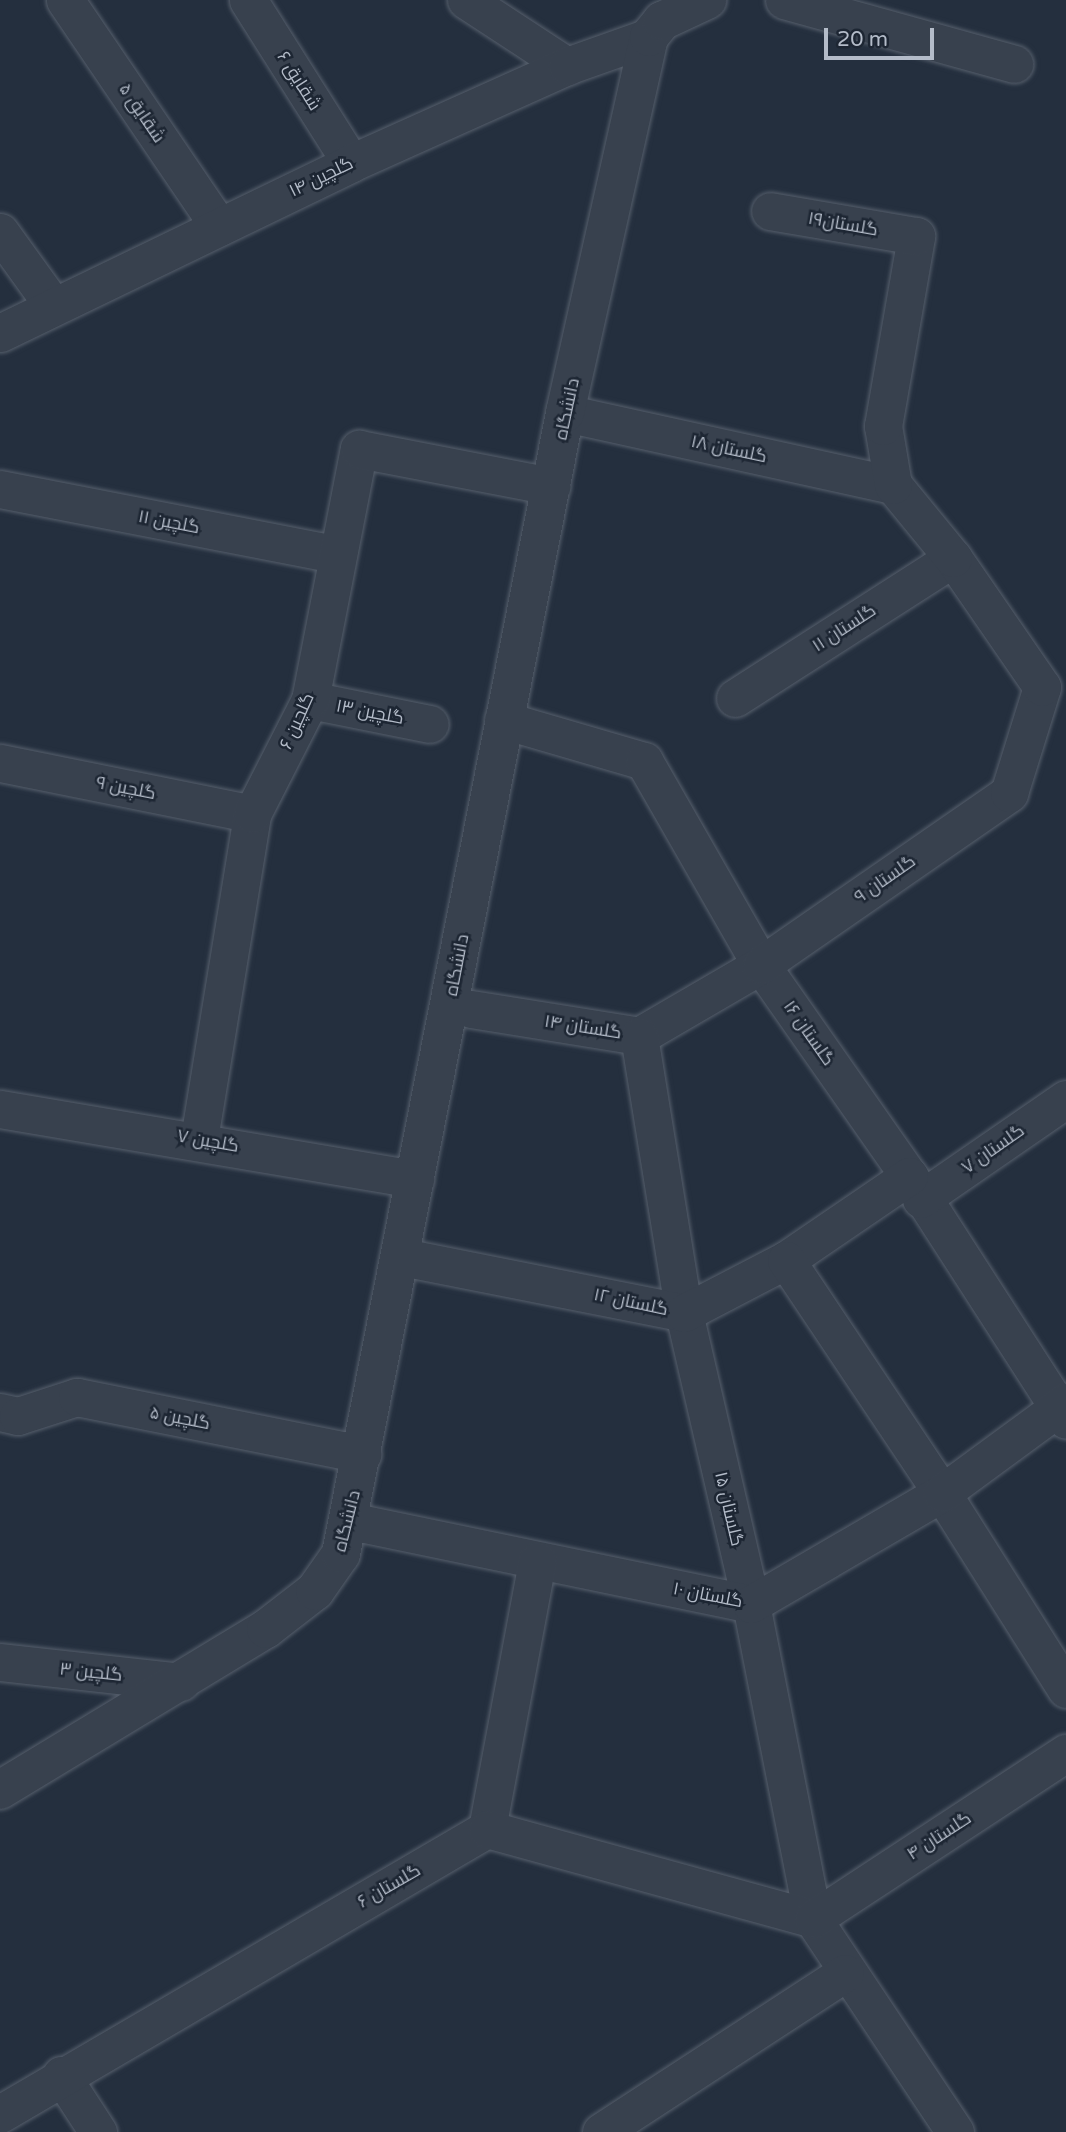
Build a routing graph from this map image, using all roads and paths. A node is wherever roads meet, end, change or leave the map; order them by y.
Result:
1 (65, 0) edge
2 (248, 0) edge
3 (466, 0) edge
4 (706, 0) edge
5 (784, 0) edge
6 (649, 37) junction
7 (1014, 64) dead end
8 (567, 66) junction
9 (351, 163) junction
10 (770, 211) dead end
11 (219, 227) junction
12 (0, 232) edge
13 (54, 307) junction
14 (0, 333) edge
15 (565, 413) junction
16 (894, 485) junction
17 (551, 486) junction
18 (0, 489) edge
19 (338, 555) junction
20 (953, 558) junction
21 (735, 698) dead end
22 (310, 700) junction
23 (503, 720) junction
24 (430, 724) dead end
25 (0, 763) edge
26 (252, 814) junction
27 (761, 965) junction
28 (471, 1009) dead end
29 (639, 1036) junction
30 (1066, 1099) edge
31 (0, 1109) edge
32 (199, 1139) junction
33 (415, 1179) junction
34 (915, 1188) junction
35 (402, 1257) junction
36 (786, 1260) junction
37 (684, 1313) junction
38 (1063, 1410) edge
39 (0, 1412) edge
40 (362, 1454) junction
41 (942, 1493) junction
42 (350, 1521) junction
43 (537, 1561) junction
44 (751, 1604) junction
45 (0, 1662) edge
46 (181, 1682) junction
47 (1066, 1689) edge
48 (1066, 1753) edge
49 (0, 1790) edge
50 (487, 1829) junction
51 (813, 1919) junction
52 (845, 1973) junction
53 (61, 2075) junction
54 (0, 2114) edge
55 (98, 2132) edge
56 (601, 2132) edge
57 (955, 2132) edge

1 - 11 street, شقایق ۵
2 - 9 street, شقایق ۶
3 - 8 street
4 - 6 street
5 - 7 street
6 - 8 street, گلچین ۱۴
6 - 15 street, دانشگاه
8 - 9 street, گلچین ۱۴
9 - 11 street, گلچین ۱۴
10 - 16 street, گلستان۱۹
11 - 13 street, گلچین ۱۴
12 - 13 street
13 - 14 street, گلچین ۱۴
15 - 16 street, گلستان ۱۸
15 - 17 street, دانشگاه
16 - 20 street
17 - 19 street, گلچین ۶
17 - 23 street, دانشگاه
18 - 19 street, گلچین ۱۱
19 - 22 street, گلچین ۶
20 - 21 street, گلستان ۱۱
20 - 27 street, گلستان ۹
22 - 24 street, گلچین ۱۳
22 - 26 street, گلچین ۶
23 - 27 street, گلستان ۱۶
23 - 33 street, دانشگاه
25 - 26 street, گلچین ۹
26 - 32 street, گلچین ۶
27 - 29 street, گلستان ۱۴
27 - 34 street, گلستان ۱۶
28 - 29 street, گلستان ۱۴
29 - 37 street, گلستان ۱۵
30 - 34 street, گلستان ۷
31 - 32 street, گلچین ۷
32 - 33 street, گلچین ۷
33 - 35 street, دانشگاه
34 - 36 street, گلستان ۱۲
34 - 38 street, گلستان ۱۶
35 - 37 street, گلستان ۱۲
35 - 40 street, دانشگاه
36 - 37 street, گلستان ۱۲
36 - 41 street
37 - 44 street, گلستان ۱۵
38 - 41 street, گلستان ۱۰
39 - 40 street, گلچین ۵
40 - 42 street, دانشگاه
41 - 44 street, گلستان ۱۰
41 - 47 street
42 - 43 street, گلستان ۱۰
42 - 46 street, دانشگاه
43 - 44 street, گلستان ۱۰
43 - 50 street
44 - 51 street, گلستان ۱۵
45 - 46 street, گلچین ۳
46 - 49 street, دانشگاه
48 - 51 street, گلستان ۴
50 - 51 street
50 - 53 street, گلستان ۶
51 - 52 street, گلستان ۱۵
52 - 56 street
52 - 57 street
53 - 54 street, گلستان ۶
53 - 55 street

